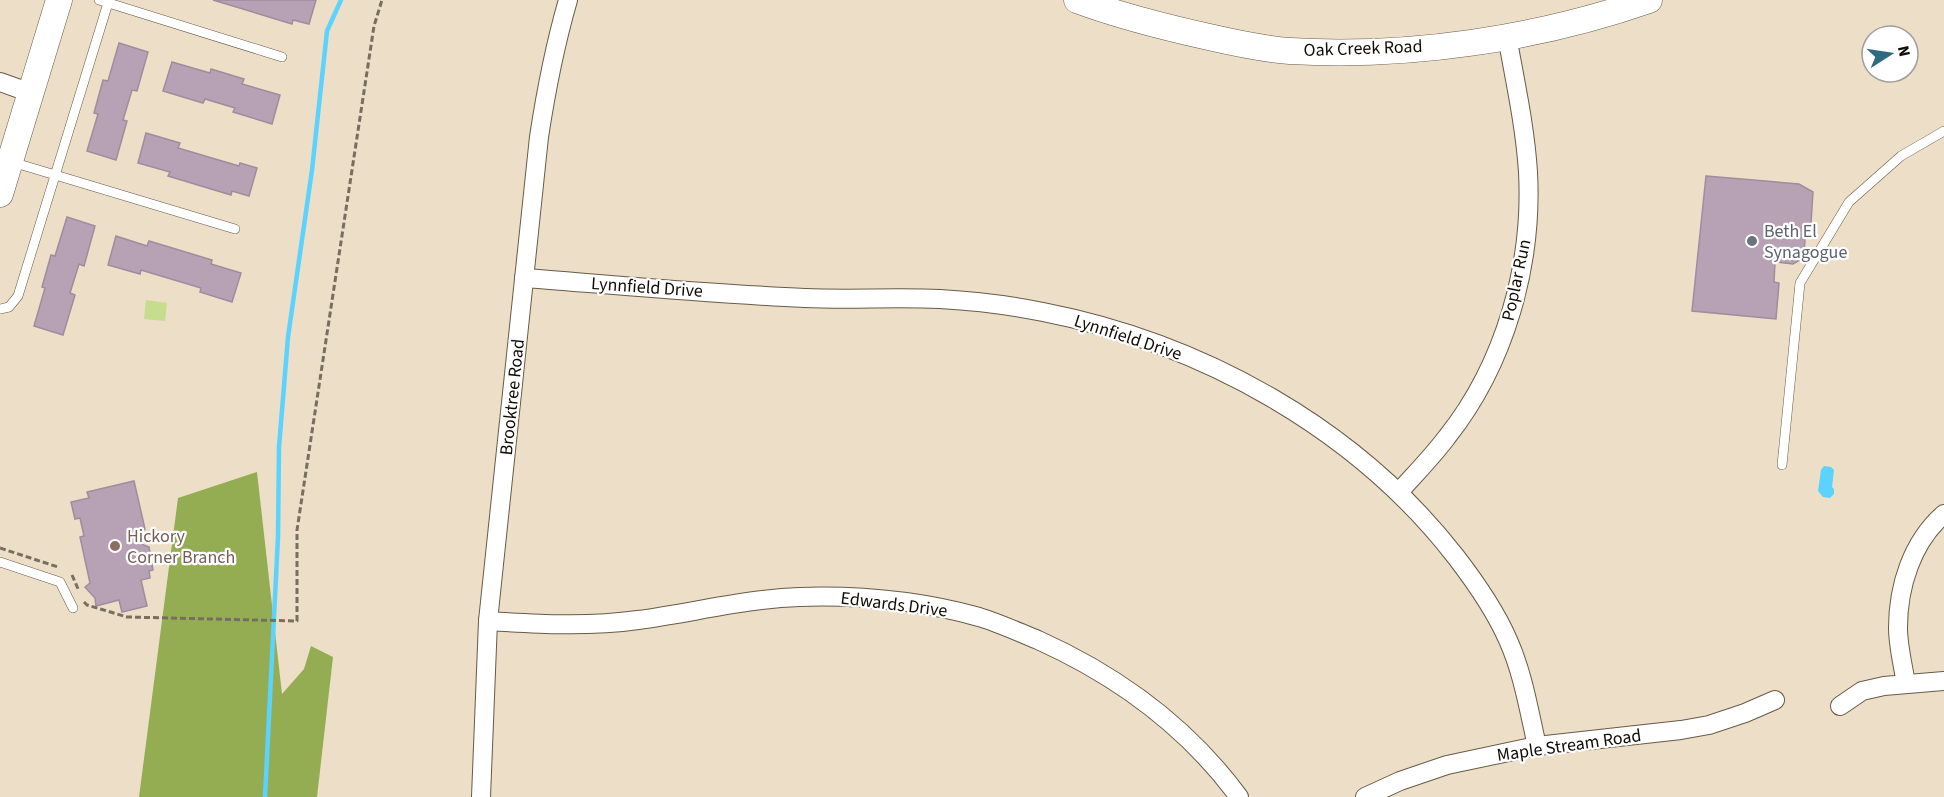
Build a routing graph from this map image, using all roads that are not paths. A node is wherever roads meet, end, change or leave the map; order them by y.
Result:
1 (59, 0) edge
2 (568, 0) edge
3 (1077, 0) edge
4 (1649, 0) edge
5 (103, 2) edge
6 (1508, 36) junction
7 (282, 57) dead end
8 (0, 82) edge
9 (32, 93) junction
10 (1944, 131) edge
11 (10, 161) junction
12 (55, 175) junction
13 (0, 194) edge
14 (235, 229) dead end
15 (524, 278) junction
16 (0, 309) edge
17 (1782, 465) dead end
18 (1399, 492) junction
19 (1944, 514) edge
20 (0, 562) edge
21 (73, 608) dead end
22 (488, 621) junction
23 (1944, 681) edge
24 (1906, 684) junction
25 (1774, 700) dead end
26 (1840, 706) dead end
27 (1537, 746) junction
28 (481, 797) edge
29 (1239, 797) edge
30 (1365, 797) edge

1 - 9 street
2 - 15 street, Brooktree Road
3 - 6 street, Oak Creek Road
4 - 6 street, Oak Creek Road
5 - 7 lane
5 - 12 lane
6 - 18 street, Poplar Run
8 - 9 street
9 - 11 street
10 - 17 lane
11 - 12 lane
11 - 13 street
12 - 14 lane
12 - 16 lane
15 - 18 street, Lynnfield Drive
15 - 22 street, Brooktree Road
18 - 27 street, Lynnfield Drive
19 - 24 street
20 - 21 lane
22 - 28 street, Brooktree Road
22 - 29 street, Edwards Drive
23 - 24 street
24 - 26 street
25 - 27 street, Maple Stream Road
27 - 30 street, Maple Stream Road

